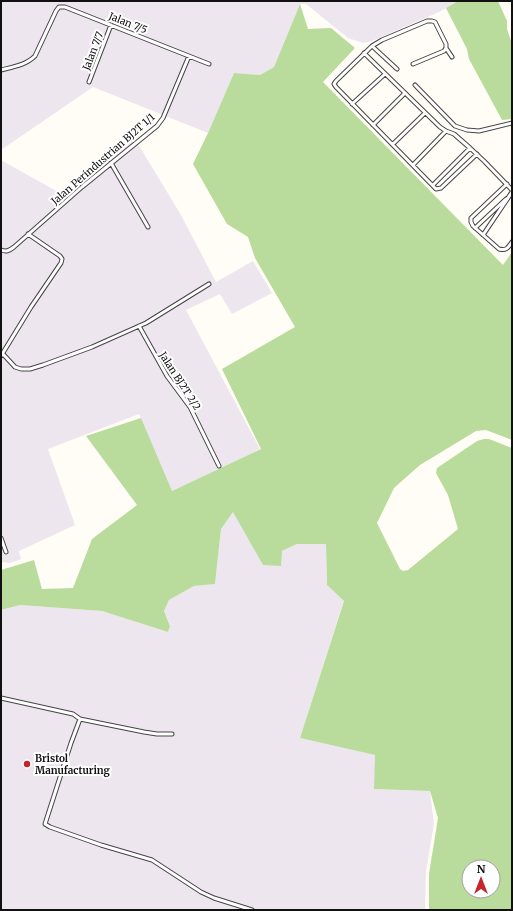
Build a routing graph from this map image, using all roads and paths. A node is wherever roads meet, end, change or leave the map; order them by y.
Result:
1 (112, 25) junction
2 (372, 46) junction
3 (446, 48) junction
4 (364, 53) junction
5 (189, 56) junction
6 (452, 57) dead end
7 (209, 64) dead end
8 (413, 64) dead end
9 (397, 69) dead end
10 (1, 70) edge
11 (385, 74) junction
12 (90, 82) dead end
13 (415, 85) dead end
14 (405, 93) junction
15 (352, 104) junction
16 (425, 113) junction
17 (512, 123) edge
18 (373, 125) junction
19 (446, 131) junction
20 (393, 144) junction
21 (470, 148) junction
22 (476, 154) junction
23 (111, 163) junction
24 (413, 165) junction
25 (507, 184) junction
26 (433, 185) junction
27 (511, 192) edge
28 (148, 227) dead end
29 (475, 228) junction
30 (28, 234) junction
31 (483, 235) junction
32 (512, 242) edge
33 (1, 250) edge
34 (209, 284) dead end
35 (139, 326) junction
36 (2, 355) edge
37 (219, 466) dead end
38 (1, 538) edge
39 (6, 552) dead end
40 (1, 698) edge
41 (80, 719) junction
42 (172, 734) dead end
43 (252, 910) edge

1 - 5 street, Jalan 7/5
1 - 10 street, Jalan 7/5
1 - 12 street, Jalan 7/7
2 - 3 street
2 - 4 street
2 - 9 street
3 - 6 street
3 - 8 street
4 - 11 street
4 - 15 street
5 - 7 street, Jalan 7/5
5 - 23 street, Jalan Perindustrian BJ2T 1/1
11 - 14 street
11 - 15 street
13 - 17 street
14 - 16 street
14 - 18 street
15 - 18 street
16 - 19 street
16 - 20 street
18 - 20 street
19 - 21 street
19 - 24 street
20 - 24 street
21 - 22 street
21 - 26 street
22 - 25 street
22 - 26 street
23 - 28 street
23 - 30 street, Jalan Perindustrian BJ2T 1/1
24 - 26 street
25 - 27 street
25 - 29 street
27 - 29 street
27 - 31 street
29 - 31 street
30 - 33 street, Jalan Perindustrian BJ2T 1/1
30 - 36 street
31 - 32 street
34 - 35 street
35 - 36 street
35 - 37 street, Jalan BJ2T 2/2
38 - 39 street
40 - 41 street
41 - 42 street
41 - 43 street

